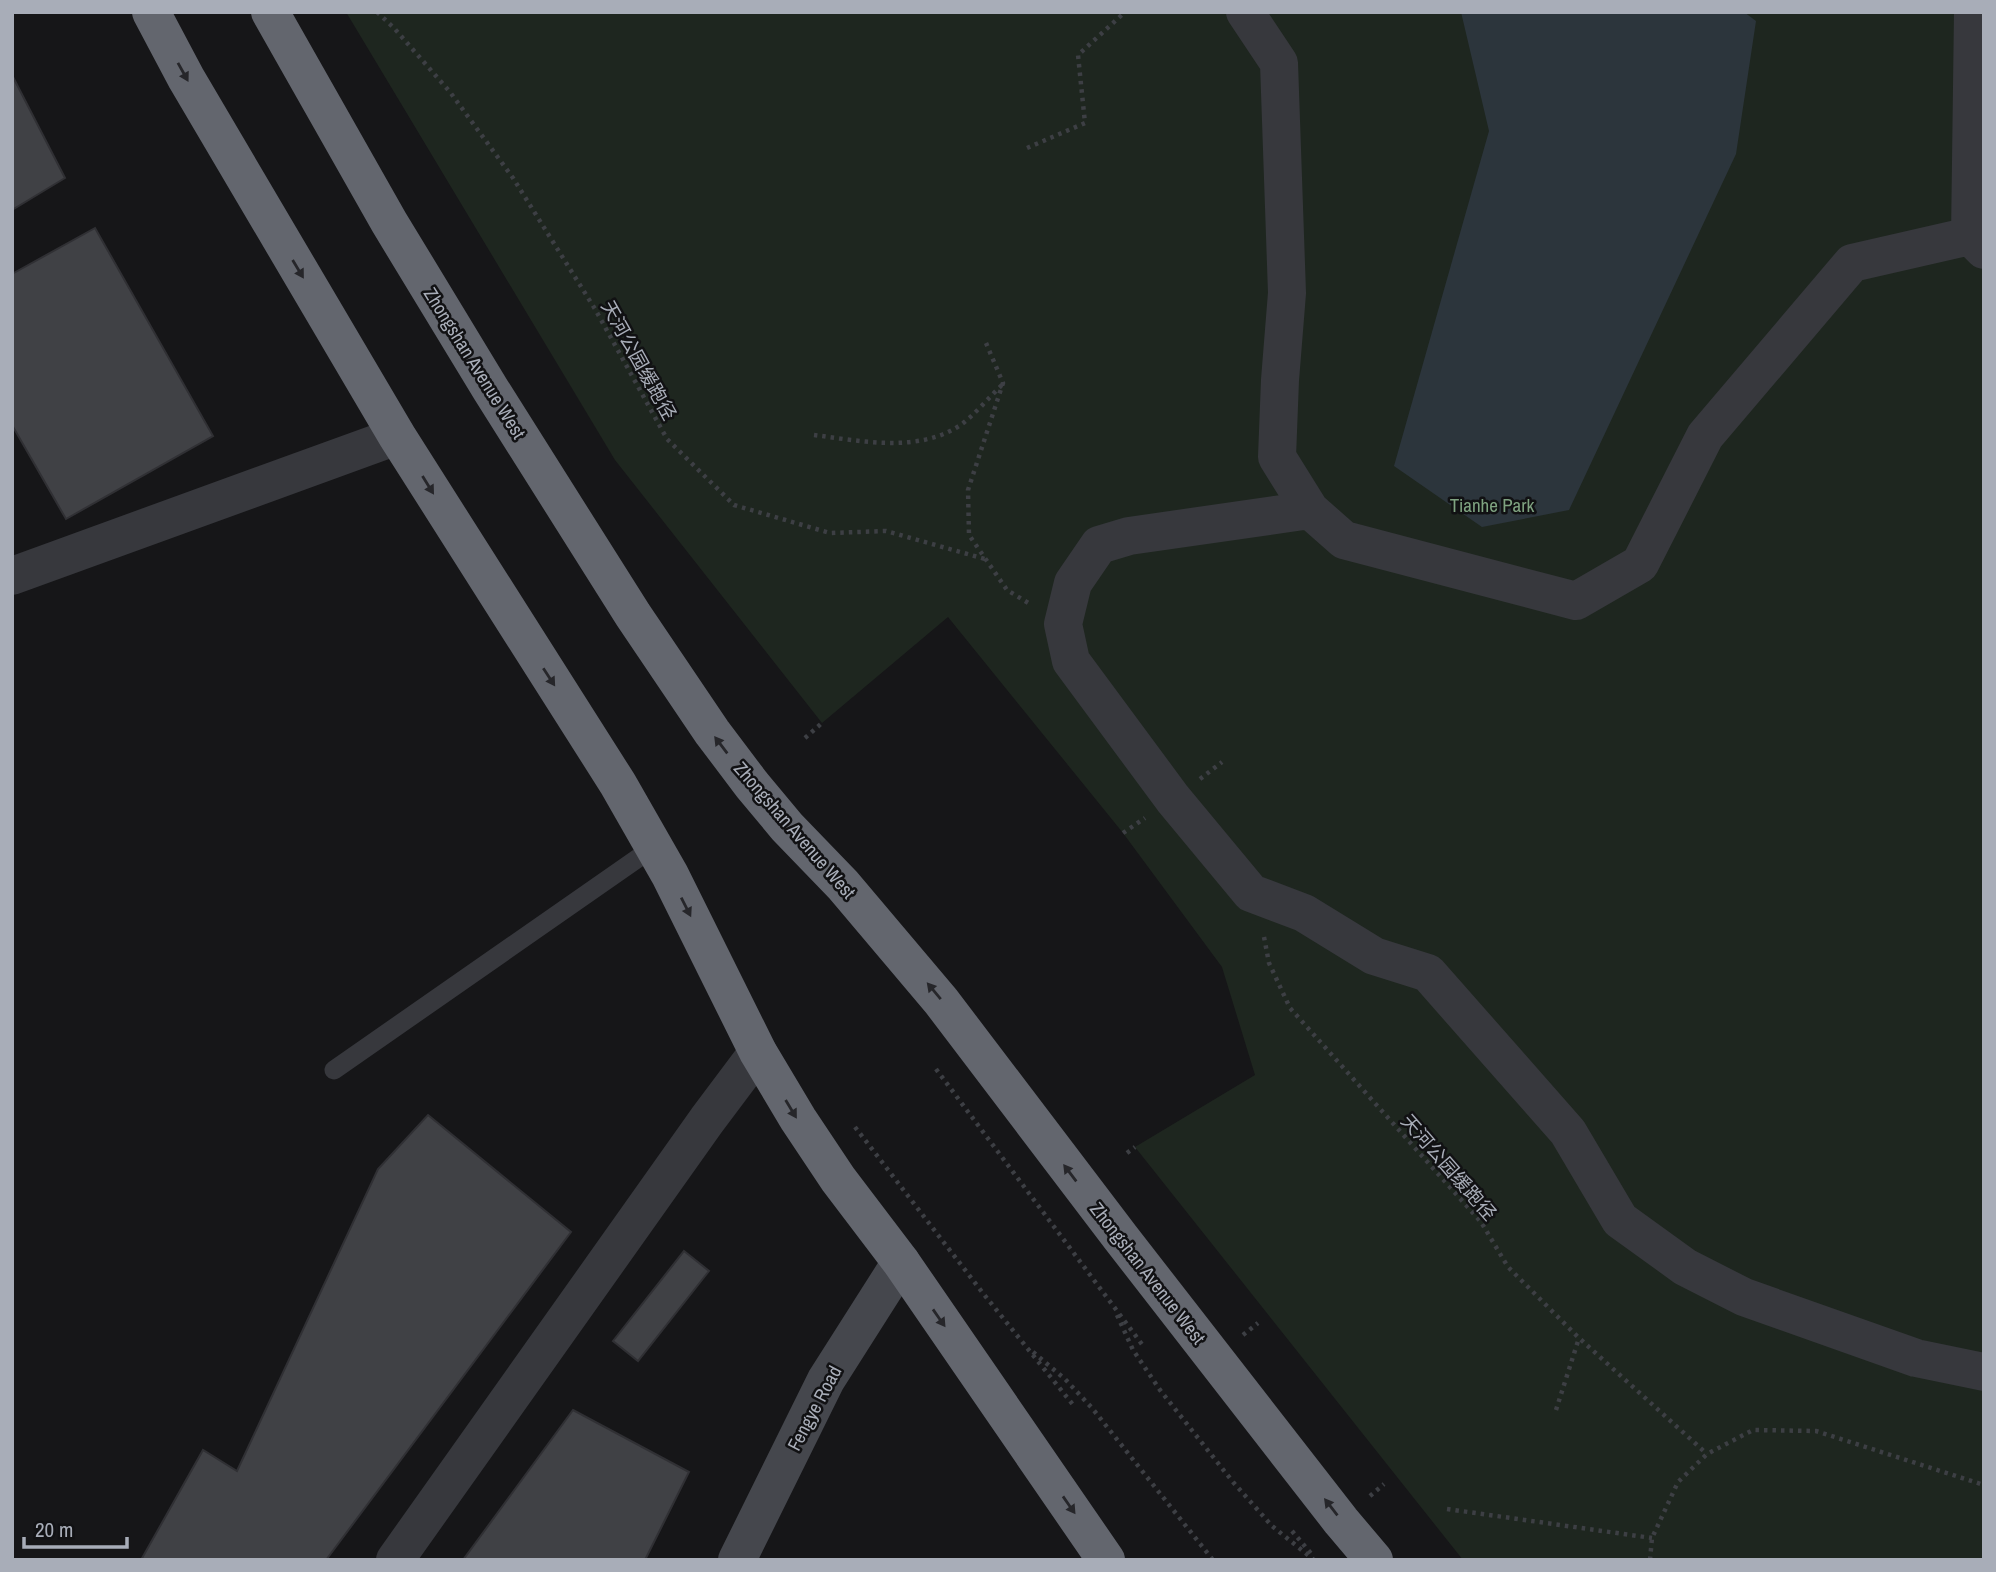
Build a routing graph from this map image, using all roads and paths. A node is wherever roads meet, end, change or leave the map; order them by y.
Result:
1 (151, 12) edge
2 (270, 12) edge
3 (377, 12) edge
4 (1125, 12) edge
5 (1245, 12) edge
6 (1973, 12) edge
7 (1027, 148) dead end
8 (1977, 243) edge
9 (986, 343) dead end
10 (1003, 383) junction
11 (814, 435) dead end
12 (397, 436) junction
13 (1310, 510) junction
14 (985, 559) junction
15 (12, 576) edge
16 (1063, 624) junction
17 (822, 723) dead end
18 (805, 738) dead end
19 (654, 847) junction
20 (1251, 893) junction
21 (758, 1052) junction
22 (936, 1069) dead end
23 (334, 1070) dead end
24 (855, 1127) dead end
25 (1135, 1147) dead end
26 (1126, 1153) dead end
27 (901, 1262) junction
28 (1113, 1307) junction
29 (1258, 1323) dead end
30 (1242, 1336) dead end
31 (1579, 1338) junction
32 (1024, 1344) junction
33 (1144, 1347) dead end
34 (1984, 1372) edge
35 (1074, 1406) dead end
36 (1556, 1410) dead end
37 (1707, 1454) junction
38 (1384, 1484) dead end
39 (1984, 1485) edge
40 (1370, 1496) dead end
41 (1447, 1509) dead end
42 (1292, 1531) dead end
43 (1651, 1538) junction
44 (395, 1560) edge
45 (737, 1560) edge
46 (1106, 1560) edge
47 (1213, 1560) edge
48 (1315, 1560) edge
49 (1374, 1560) edge
50 (1650, 1560) edge

1 -> 12 highway
49 -> 2 highway, Zhongshan Avenue West
3 - 14 path, 天河公园缓跑径
4 - 7 path
5 - 13 street
6 - 8 street
8 - 13 street
9 - 10 path
10 - 11 path
10 - 14 path
12 - 15 street
12 -> 19 highway
13 - 16 street
14 - 16 path
16 - 20 street
17 - 18 path
19 -> 21 highway
19 - 23 lane
20 - 31 path, 天河公园缓跑径
20 - 34 street
21 -> 27 highway
21 - 44 street
22 - 28 path
24 - 32 path
25 - 26 path
27 - 45 street, Fengye Road
27 -> 46 highway
28 - 33 path
28 - 48 path
29 - 30 path
31 - 36 path
31 - 37 path, 天河公园缓跑径
32 - 35 path
32 - 47 path
37 - 39 path
37 - 43 path
38 - 40 path
41 - 43 path
42 - 48 path
43 - 50 path

